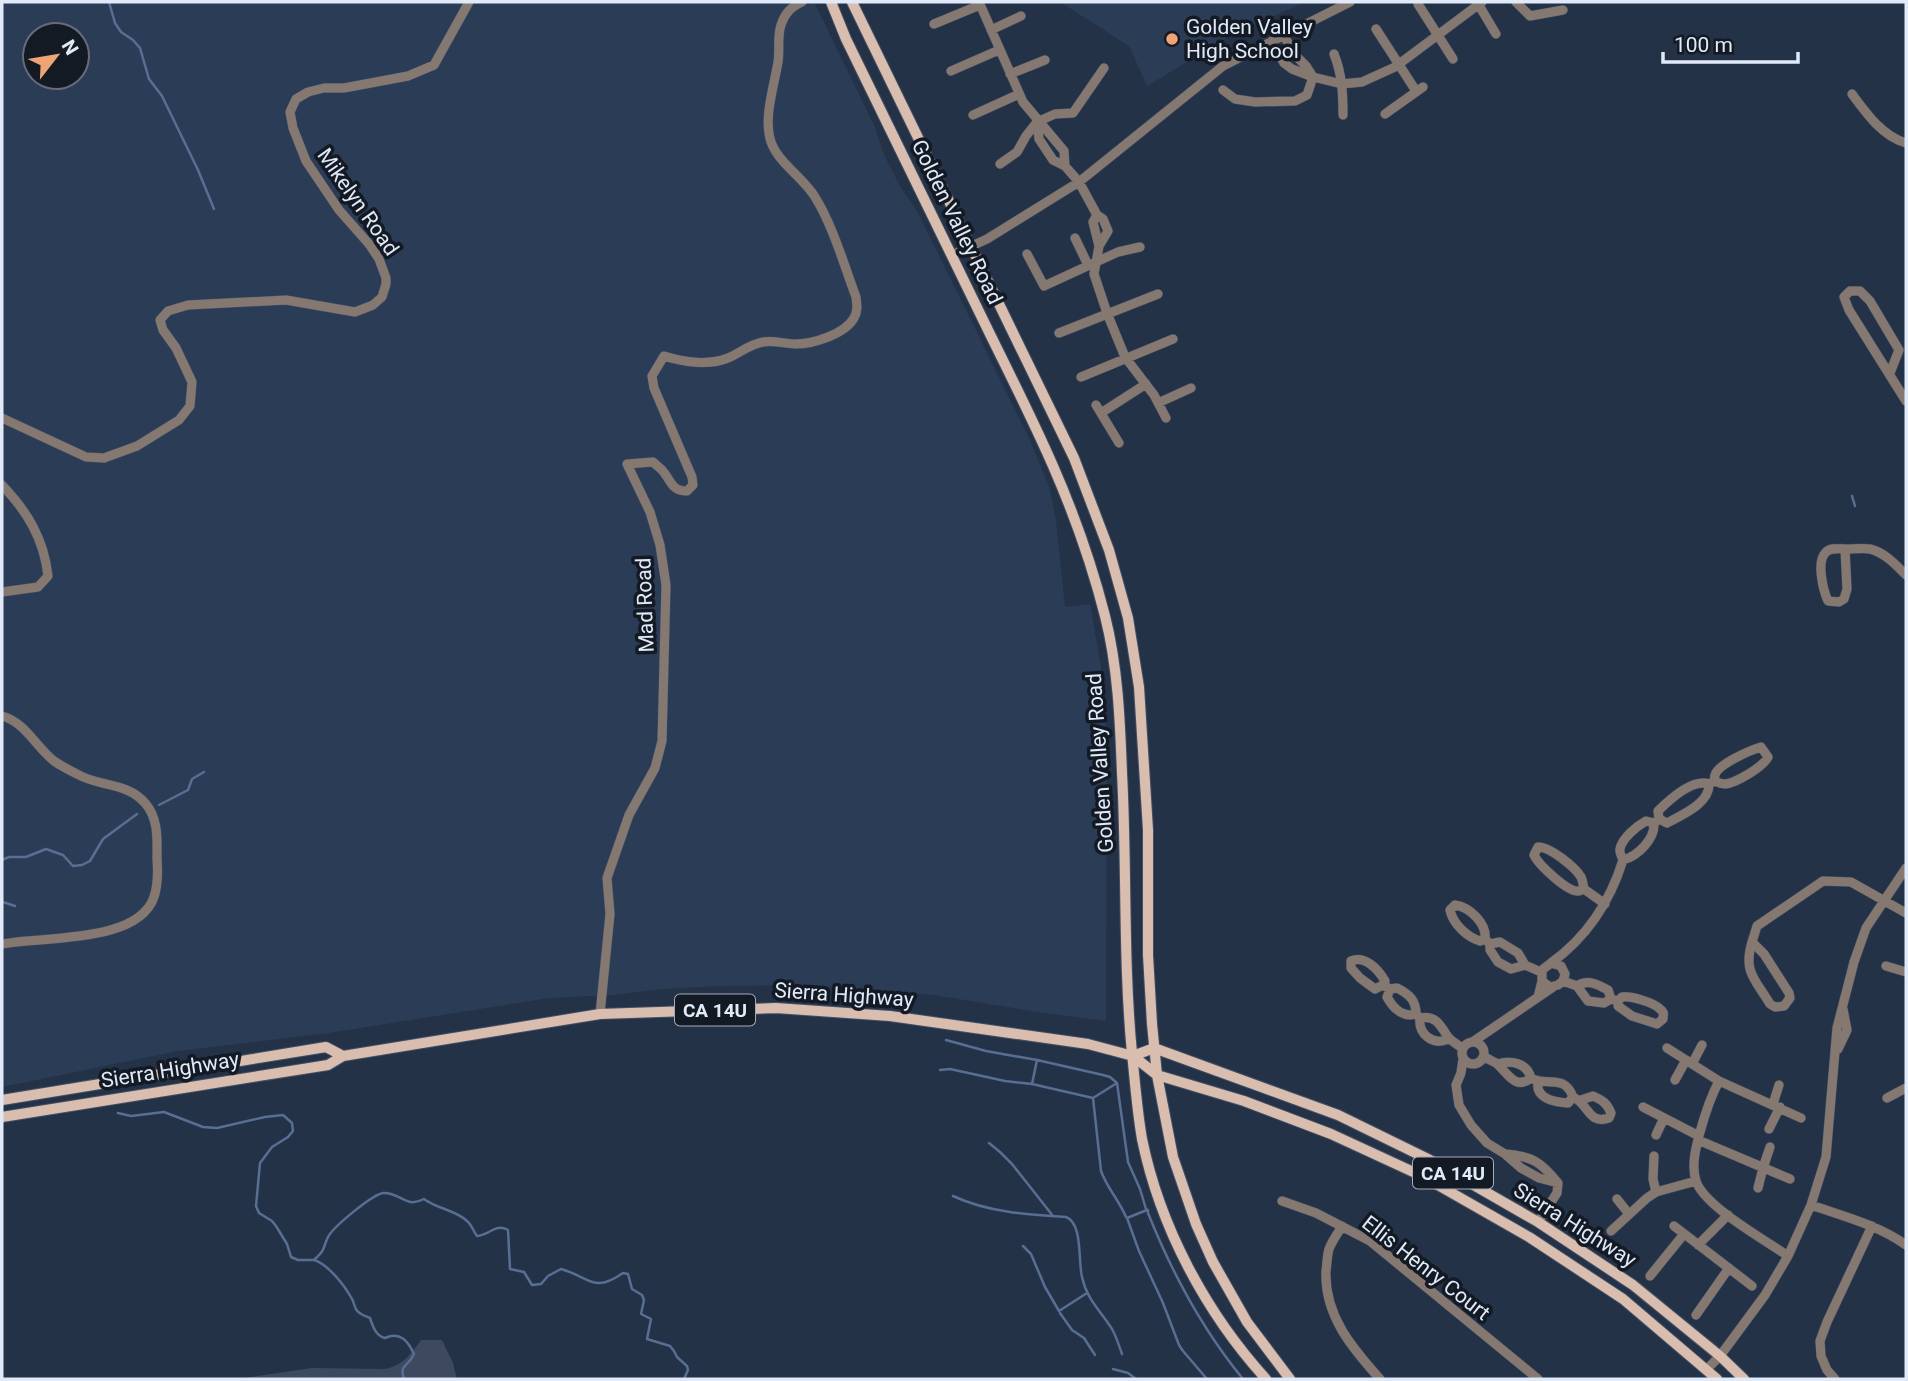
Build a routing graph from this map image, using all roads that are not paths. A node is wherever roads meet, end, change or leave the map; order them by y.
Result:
1 (469, 2) edge
2 (802, 2) edge
3 (831, 2) edge
4 (852, 2) edge
5 (1350, 2) edge
6 (1516, 2) edge
7 (1479, 3) edge
8 (979, 4) edge
9 (1418, 4) dead end
10 (1563, 10) dead end
11 (1021, 16) dead end
12 (934, 24) dead end
13 (1376, 29) dead end
14 (991, 30) junction
15 (1437, 34) junction
16 (1496, 34) dead end
17 (1284, 35) junction
18 (1272, 41) junction
19 (999, 50) junction
20 (1334, 54) dead end
21 (1453, 59) dead end
22 (1045, 60) dead end
23 (1400, 63) junction
24 (1104, 68) dead end
25 (951, 71) dead end
26 (1010, 74) junction
27 (1313, 77) junction
28 (1342, 84) junction
29 (1223, 90) dead end
30 (1019, 94) junction
31 (1852, 94) dead end
32 (1385, 114) dead end
33 (974, 115) dead end
34 (1343, 115) dead end
35 (1037, 122) junction
36 (1906, 144) edge
37 (999, 164) dead end
38 (1079, 182) junction
39 (1075, 238) dead end
40 (972, 247) junction
41 (1140, 247) dead end
42 (1027, 254) dead end
43 (952, 255) junction
44 (1092, 263) junction
45 (1157, 294) dead end
46 (1107, 313) junction
47 (1059, 333) dead end
48 (1173, 339) dead end
49 (1126, 359) junction
50 (1889, 373) junction
51 (1081, 377) dead end
52 (1146, 384) junction
53 (1191, 388) dead end
54 (1906, 401) edge
55 (1158, 403) junction
56 (2, 418) edge
57 (1166, 418) dead end
58 (1119, 443) dead end
59 (2, 485) edge
60 (1845, 549) junction
61 (1906, 575) edge
62 (2, 592) edge
63 (2, 716) edge
64 (1712, 782) junction
65 (1656, 821) junction
66 (1623, 860) junction
67 (1906, 869) edge
68 (1584, 889) junction
69 (1884, 900) junction
70 (1605, 904) junction
71 (1906, 913) edge
72 (1752, 942) junction
73 (2, 944) edge
74 (1564, 953) junction
75 (1551, 962) junction
76 (1525, 965) junction
77 (1561, 966) junction
78 (1886, 966) dead end
79 (1906, 972) edge
80 (1542, 977) junction
81 (1563, 981) junction
82 (1577, 986) junction
83 (1553, 987) junction
84 (1538, 997) junction
85 (1615, 1000) junction
86 (600, 1014) junction
87 (1418, 1016) junction
88 (1494, 1029) junction
89 (1448, 1039) junction
90 (1474, 1041) junction
91 (1702, 1045) dead end
92 (1154, 1048) junction
93 (1462, 1048) junction
94 (1667, 1048) dead end
95 (1484, 1054) junction
96 (343, 1056) junction
97 (1133, 1056) junction
98 (1463, 1059) junction
99 (1689, 1062) junction
100 (1473, 1064) junction
101 (1497, 1064) junction
102 (1461, 1073) junction
103 (1157, 1075) junction
104 (1534, 1080) junction
105 (1675, 1080) dead end
106 (1719, 1081) junction
107 (1779, 1085) dead end
108 (1906, 1088) edge
109 (1887, 1098) dead end
110 (2, 1100) edge
111 (1776, 1106) junction
112 (1643, 1107) dead end
113 (2, 1117) edge
114 (1664, 1118) junction
115 (1801, 1118) dead end
116 (1769, 1129) dead end
117 (1656, 1136) dead end
118 (1699, 1138) junction
119 (1770, 1147) dead end
120 (1654, 1156) dead end
121 (1763, 1168) junction
122 (1790, 1179) dead end
123 (1696, 1181) junction
124 (1758, 1188) dead end
125 (1656, 1192) junction
126 (1617, 1199) dead end
127 (1282, 1201) dead end
128 (1811, 1205) junction
129 (1629, 1214) junction
130 (1728, 1215) junction
131 (1538, 1222) junction
132 (1342, 1226) junction
133 (1674, 1226) dead end
134 (1872, 1226) junction
135 (1611, 1231) dead end
136 (1684, 1234) junction
137 (1698, 1245) junction
138 (1906, 1245) edge
139 (1788, 1256) junction
140 (1729, 1268) junction
141 (1650, 1276) dead end
142 (1752, 1286) dead end
143 (1696, 1315) dead end
144 (1720, 1356) junction
145 (1707, 1369) junction
146 (1266, 1379) edge
147 (1290, 1379) edge
148 (1380, 1379) edge
149 (1538, 1379) edge
150 (1717, 1379) edge
151 (1744, 1379) edge
152 (1835, 1379) edge

1 - 56 street, Mikelyn Road
2 - 86 street, Mad Road
3 - 43 main road, Golden Valley Road
4 - 40 main road, Golden Valley Road
5 - 17 street
6 - 10 street
7 - 15 street
7 - 16 street
8 - 12 street
8 - 14 street
9 - 15 street
11 - 14 street
13 - 23 street
14 - 19 street
15 - 21 street
15 - 23 street
17 - 18 street
17 - 27 street
18 - 27 street
18 - 38 street
19 - 25 street
19 - 26 street
20 - 28 street
22 - 26 street
23 - 28 street
23 - 32 street
24 - 35 street
26 - 30 street
27 - 28 street
27 - 29 street
28 - 34 street
30 - 33 street
30 - 35 street
31 - 36 street
35 - 37 street
35 - 38 street
38 - 40 street
38 - 44 street
39 - 44 street
40 - 43 street
40 - 92 main road, Golden Valley Road
41 - 44 street
42 - 44 street
43 - 97 main road, Golden Valley Road
44 - 46 street
45 - 46 street
46 - 47 street
46 - 49 street
48 - 49 street
49 - 51 street
49 - 52 street
50 - 50 street
50 - 54 street
52 - 55 street
52 - 58 street
53 - 55 street
55 - 57 street
59 - 62 street
60 - 60 street
60 - 61 street
63 - 73 street
64 - 64 street
64 - 65 street
64 - 65 street
65 - 66 street
65 - 66 street
66 - 70 street
67 - 69 street
68 - 68 street
68 - 70 street
69 - 71 street
69 - 72 street
69 - 128 street
70 - 74 street
72 - 72 street
74 - 75 street
74 - 77 street
75 - 77 street
75 - 80 street
76 - 76 street
76 - 80 street
77 - 81 street
78 - 79 street
80 - 83 street
80 - 84 street
81 - 82 street
81 - 83 street
82 - 85 street
82 - 85 street
83 - 84 street
84 - 88 street
85 - 85 street
86 - 96 main road, Sierra Highway / CA 14U
86 - 97 main road, Sierra Highway / CA 14U
87 - 87 street
87 - 89 street
87 - 89 street
88 - 90 street
88 - 95 street
89 - 93 street
90 - 93 street
90 - 95 street
91 - 99 street
92 - 97 main road
92 - 103 main road, Golden Valley Road
92 - 131 main road, Sierra Highway / CA 14U
93 - 98 street
94 - 99 street
95 - 100 street
95 - 101 street
96 - 110 main road, Sierra Highway / CA 14U
96 - 113 main road, Sierra Highway / CA 14U
97 - 103 main road, Sierra Highway / CA 14U
97 - 146 main road, Golden Valley Road
98 - 100 street
98 - 102 street
99 - 105 street
99 - 106 street
100 - 102 street
101 - 104 street
101 - 104 street
102 - 131 street
103 - 145 main road, Sierra Highway / CA 14U
103 - 147 main road, Golden Valley Road
104 - 104 street
106 - 111 street
106 - 118 street
107 - 111 street
108 - 109 street
111 - 115 street
111 - 116 street
112 - 114 street
114 - 117 street
114 - 118 street
118 - 121 street
118 - 123 street
119 - 121 street
120 - 125 street
121 - 122 street
121 - 124 street
123 - 125 street
123 - 130 street
125 - 129 street
126 - 129 street
127 - 132 street, Ellis Henry Court
128 - 134 street
128 - 139 street
129 - 135 street
130 - 137 street
130 - 139 street
131 - 144 main road, Sierra Highway / CA 14U
132 - 148 street
132 - 149 street, Ellis Henry Court
133 - 136 street
134 - 138 street
134 - 152 street
136 - 137 street
136 - 141 street
137 - 140 street
139 - 144 street
140 - 142 street
140 - 143 street
144 - 145 street
144 - 151 main road, Sierra Highway / CA 14U
145 - 150 main road, Sierra Highway / CA 14U

